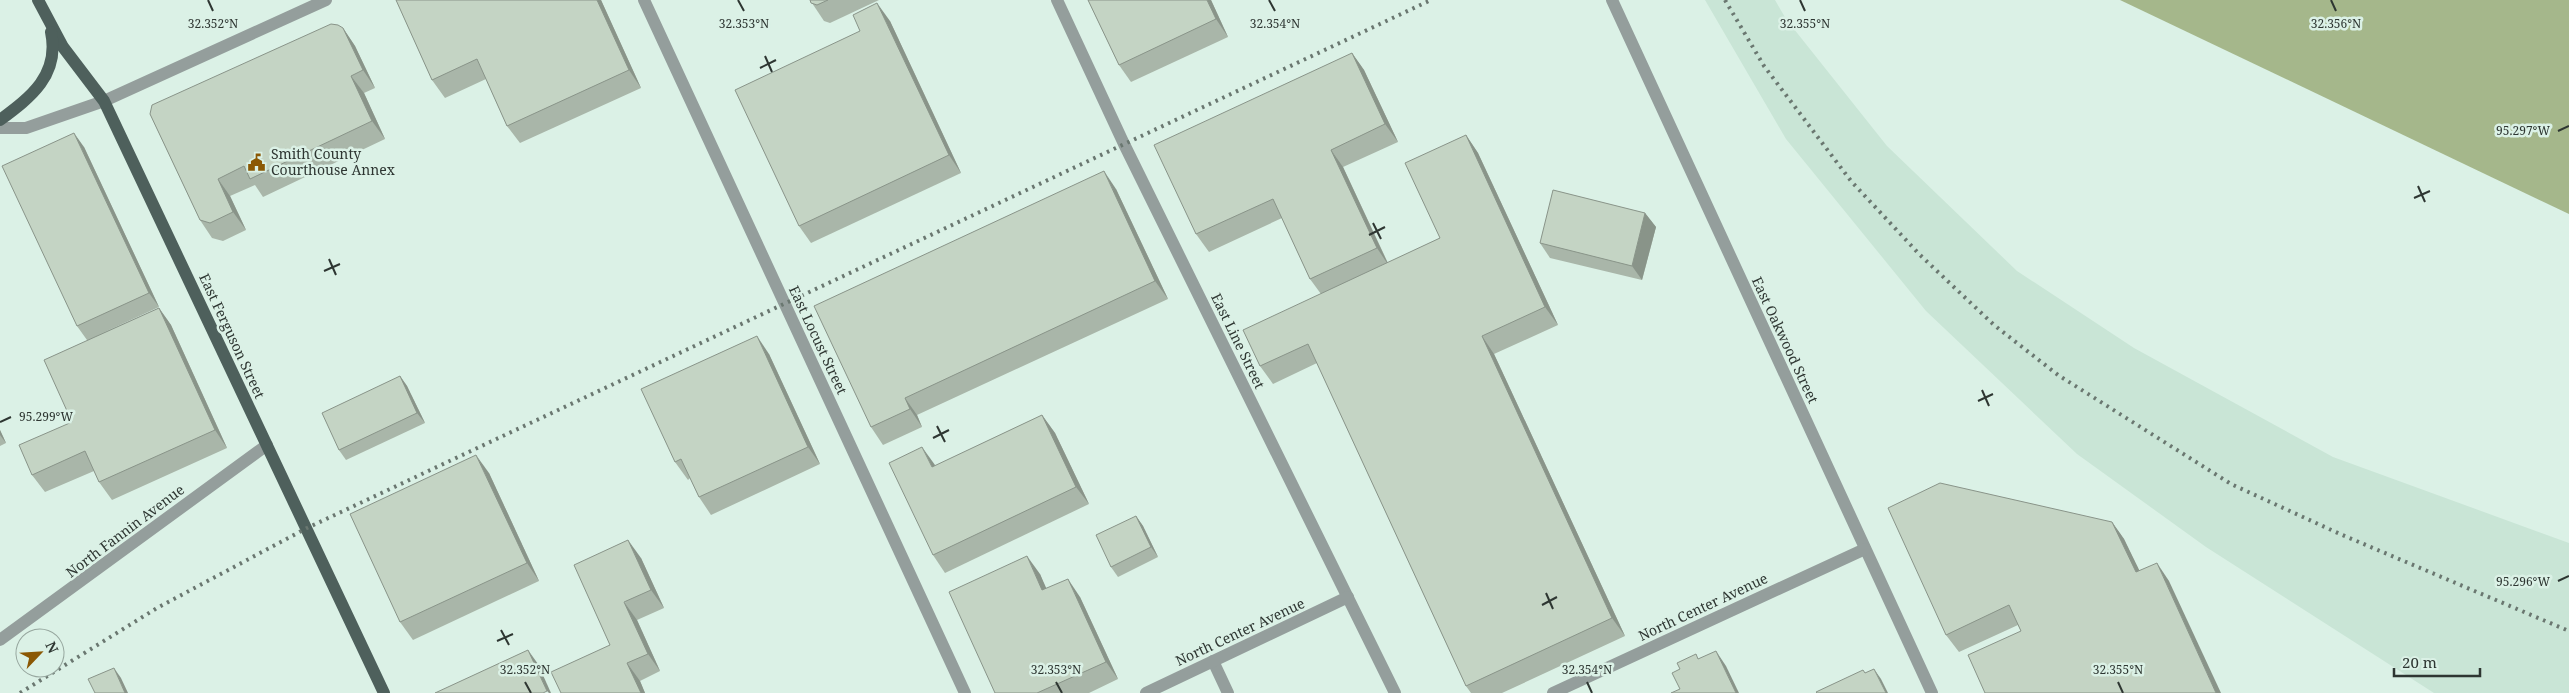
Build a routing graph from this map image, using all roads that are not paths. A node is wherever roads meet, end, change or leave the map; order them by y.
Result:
1 (38, 0) edge
2 (326, 0) edge
3 (644, 0) edge
4 (1058, 0) edge
5 (1612, 0) edge
6 (49, 23) junction
7 (104, 101) junction
8 (0, 120) edge
9 (0, 128) edge
10 (267, 445) junction
11 (1865, 549) junction
12 (1348, 597) junction
13 (0, 640) edge
14 (1214, 661) junction
15 (384, 693) edge
16 (965, 693) edge
17 (1146, 693) edge
18 (1228, 693) edge
19 (1395, 693) edge
20 (1553, 693) edge
21 (1932, 693) edge

1 - 6 main road, East Ferguson Street
2 - 7 street
3 - 16 street, East Locust Street
4 - 12 street, East Line Street
5 - 11 street, East Oakwood Street
6 - 7 main road, East Ferguson Street
6 - 8 main road
7 - 9 street
7 - 10 main road, East Ferguson Street
10 - 13 street, North Fannin Avenue
10 - 15 main road, East Ferguson Street
11 - 20 street, North Center Avenue
11 - 21 street, East Oakwood Street
12 - 14 street, North Center Avenue
12 - 19 street, East Line Street
14 - 17 street, North Center Avenue
14 - 18 street

